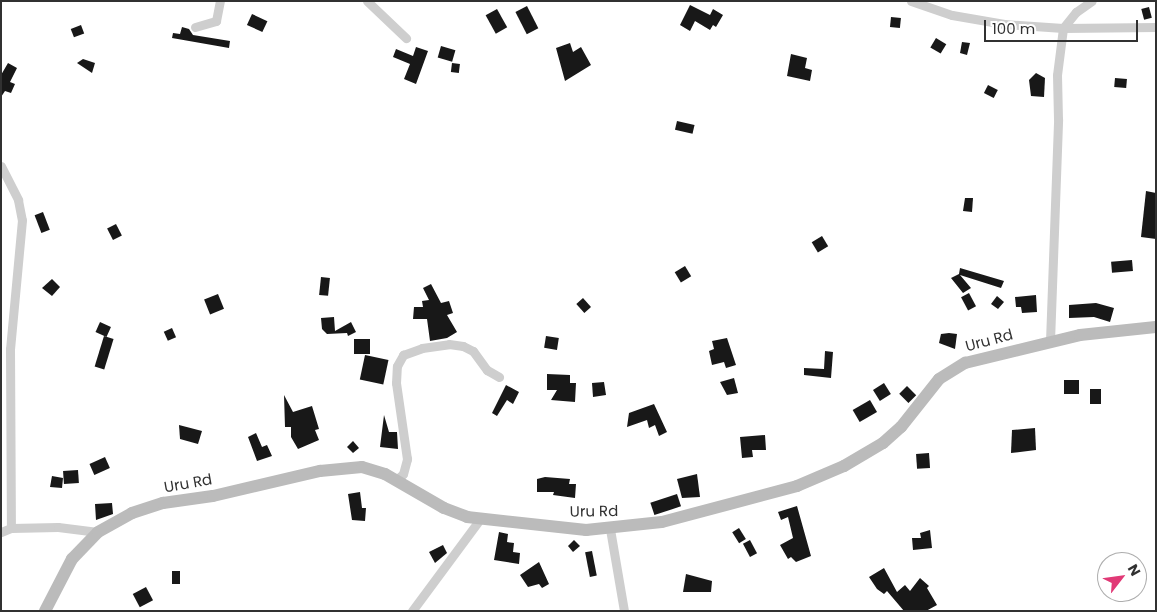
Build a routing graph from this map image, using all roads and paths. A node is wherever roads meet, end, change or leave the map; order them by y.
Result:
1 (220, 1) edge
2 (367, 1) edge
3 (911, 1) edge
4 (1092, 1) edge
5 (195, 27) dead end
6 (1156, 27) edge
7 (1063, 28) junction
8 (406, 38) dead end
9 (1, 166) edge
10 (1156, 327) edge
11 (1050, 341) junction
12 (499, 377) dead end
13 (396, 480) junction
14 (480, 519) junction
15 (10, 528) junction
16 (610, 529) junction
17 (1, 532) edge
18 (98, 532) junction
19 (45, 611) edge
20 (412, 611) edge
21 (624, 611) edge

1 - 5 street
2 - 8 street
3 - 7 street
4 - 7 street
6 - 7 street
7 - 11 street
9 - 15 street
10 - 11 street, Uru Rd
11 - 16 street, Uru Rd
12 - 13 street
13 - 14 street, Uru Rd
13 - 18 street, Uru Rd
14 - 16 street, Uru Rd
14 - 20 street
15 - 17 street
15 - 18 street
16 - 21 street
18 - 19 street, Uru Rd

